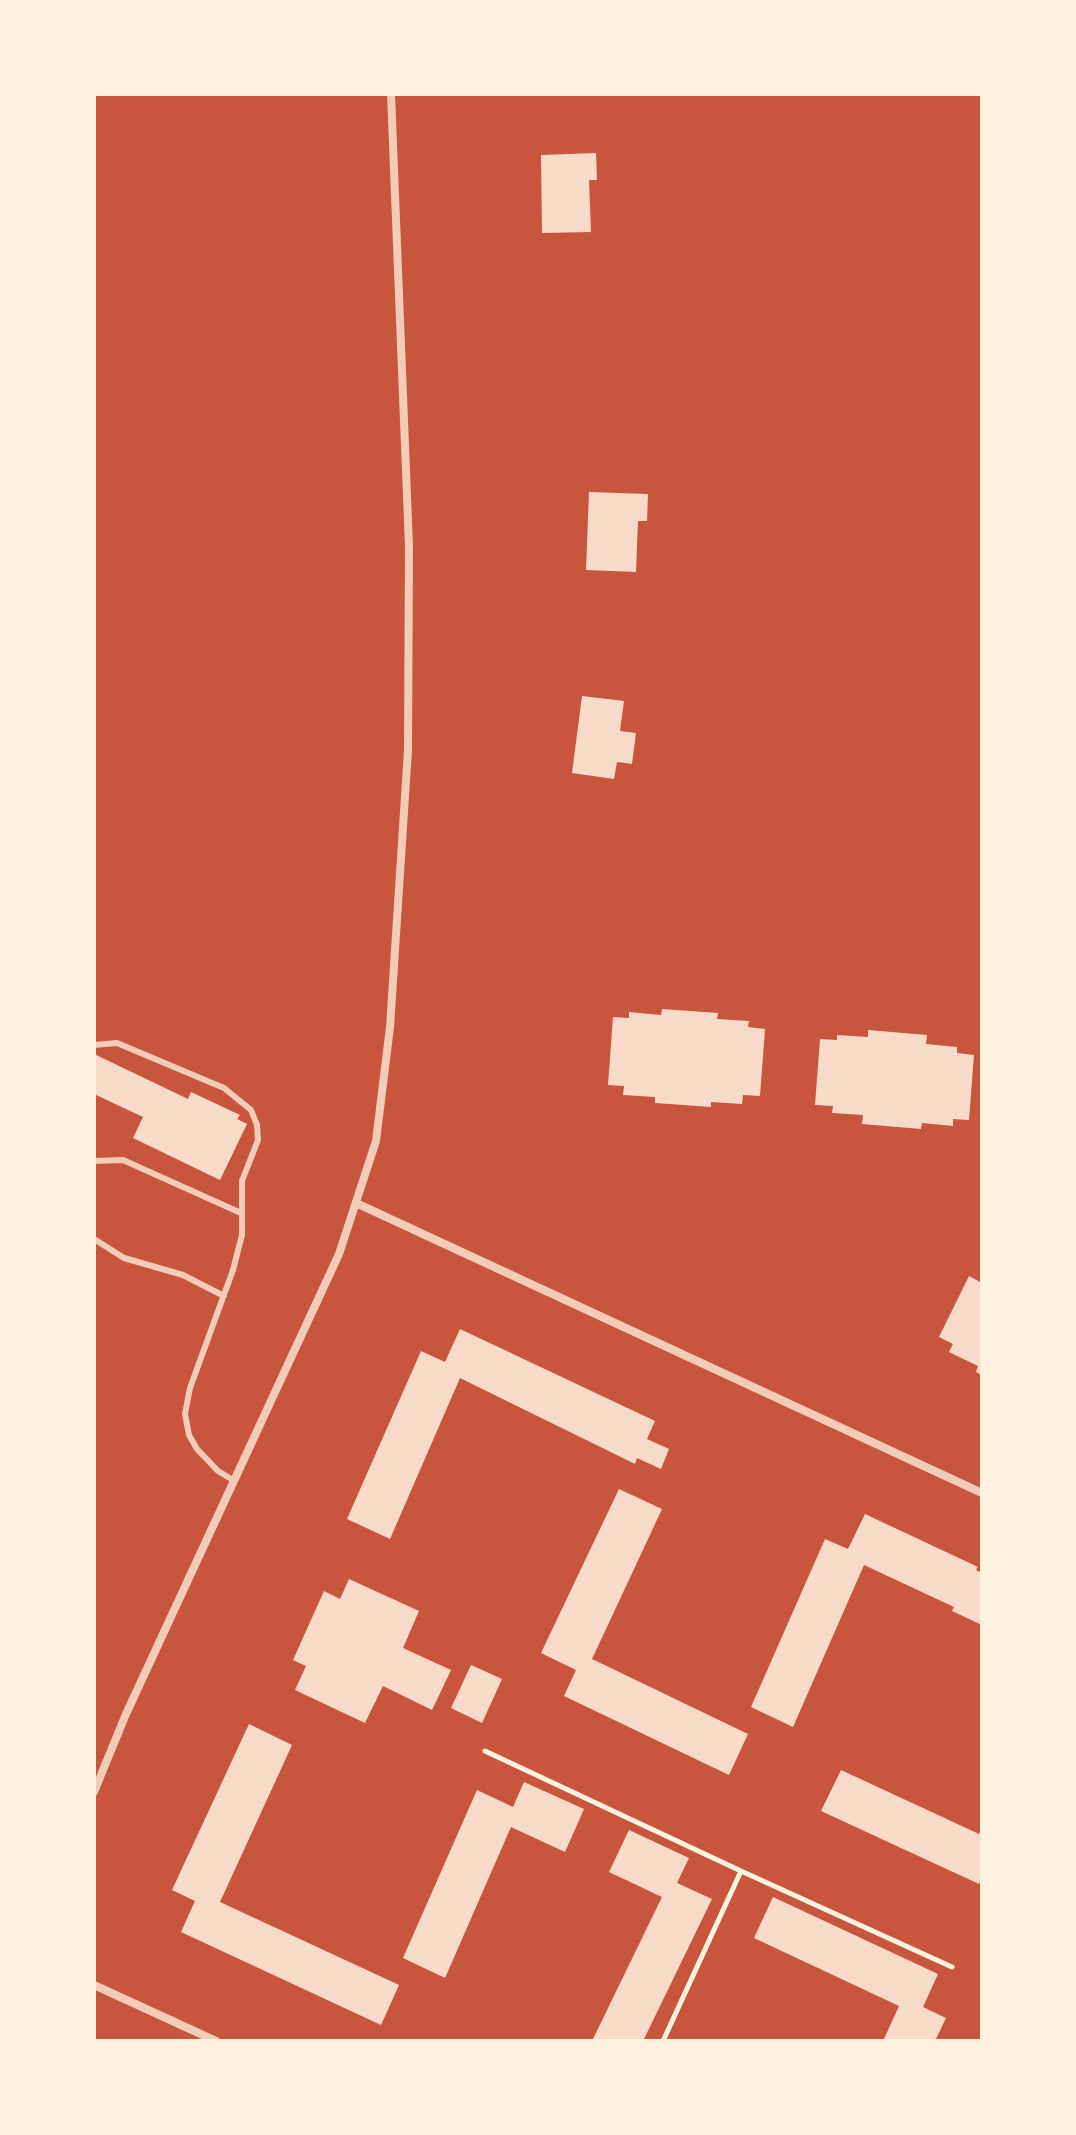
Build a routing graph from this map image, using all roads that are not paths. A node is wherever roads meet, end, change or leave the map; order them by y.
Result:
1 (391, 94) edge
2 (94, 1045) edge
3 (94, 1161) edge
4 (356, 1203) junction
5 (241, 1213) junction
6 (94, 1239) edge
7 (224, 1296) junction
8 (233, 1480) junction
9 (982, 1493) edge
10 (94, 1792) edge
11 (94, 1985) edge
12 (216, 2041) edge

1 - 4 street
2 - 5 lane
3 - 5 lane
4 - 8 street
4 - 9 street
5 - 7 lane
6 - 7 lane
7 - 8 lane
8 - 10 street
11 - 12 street

